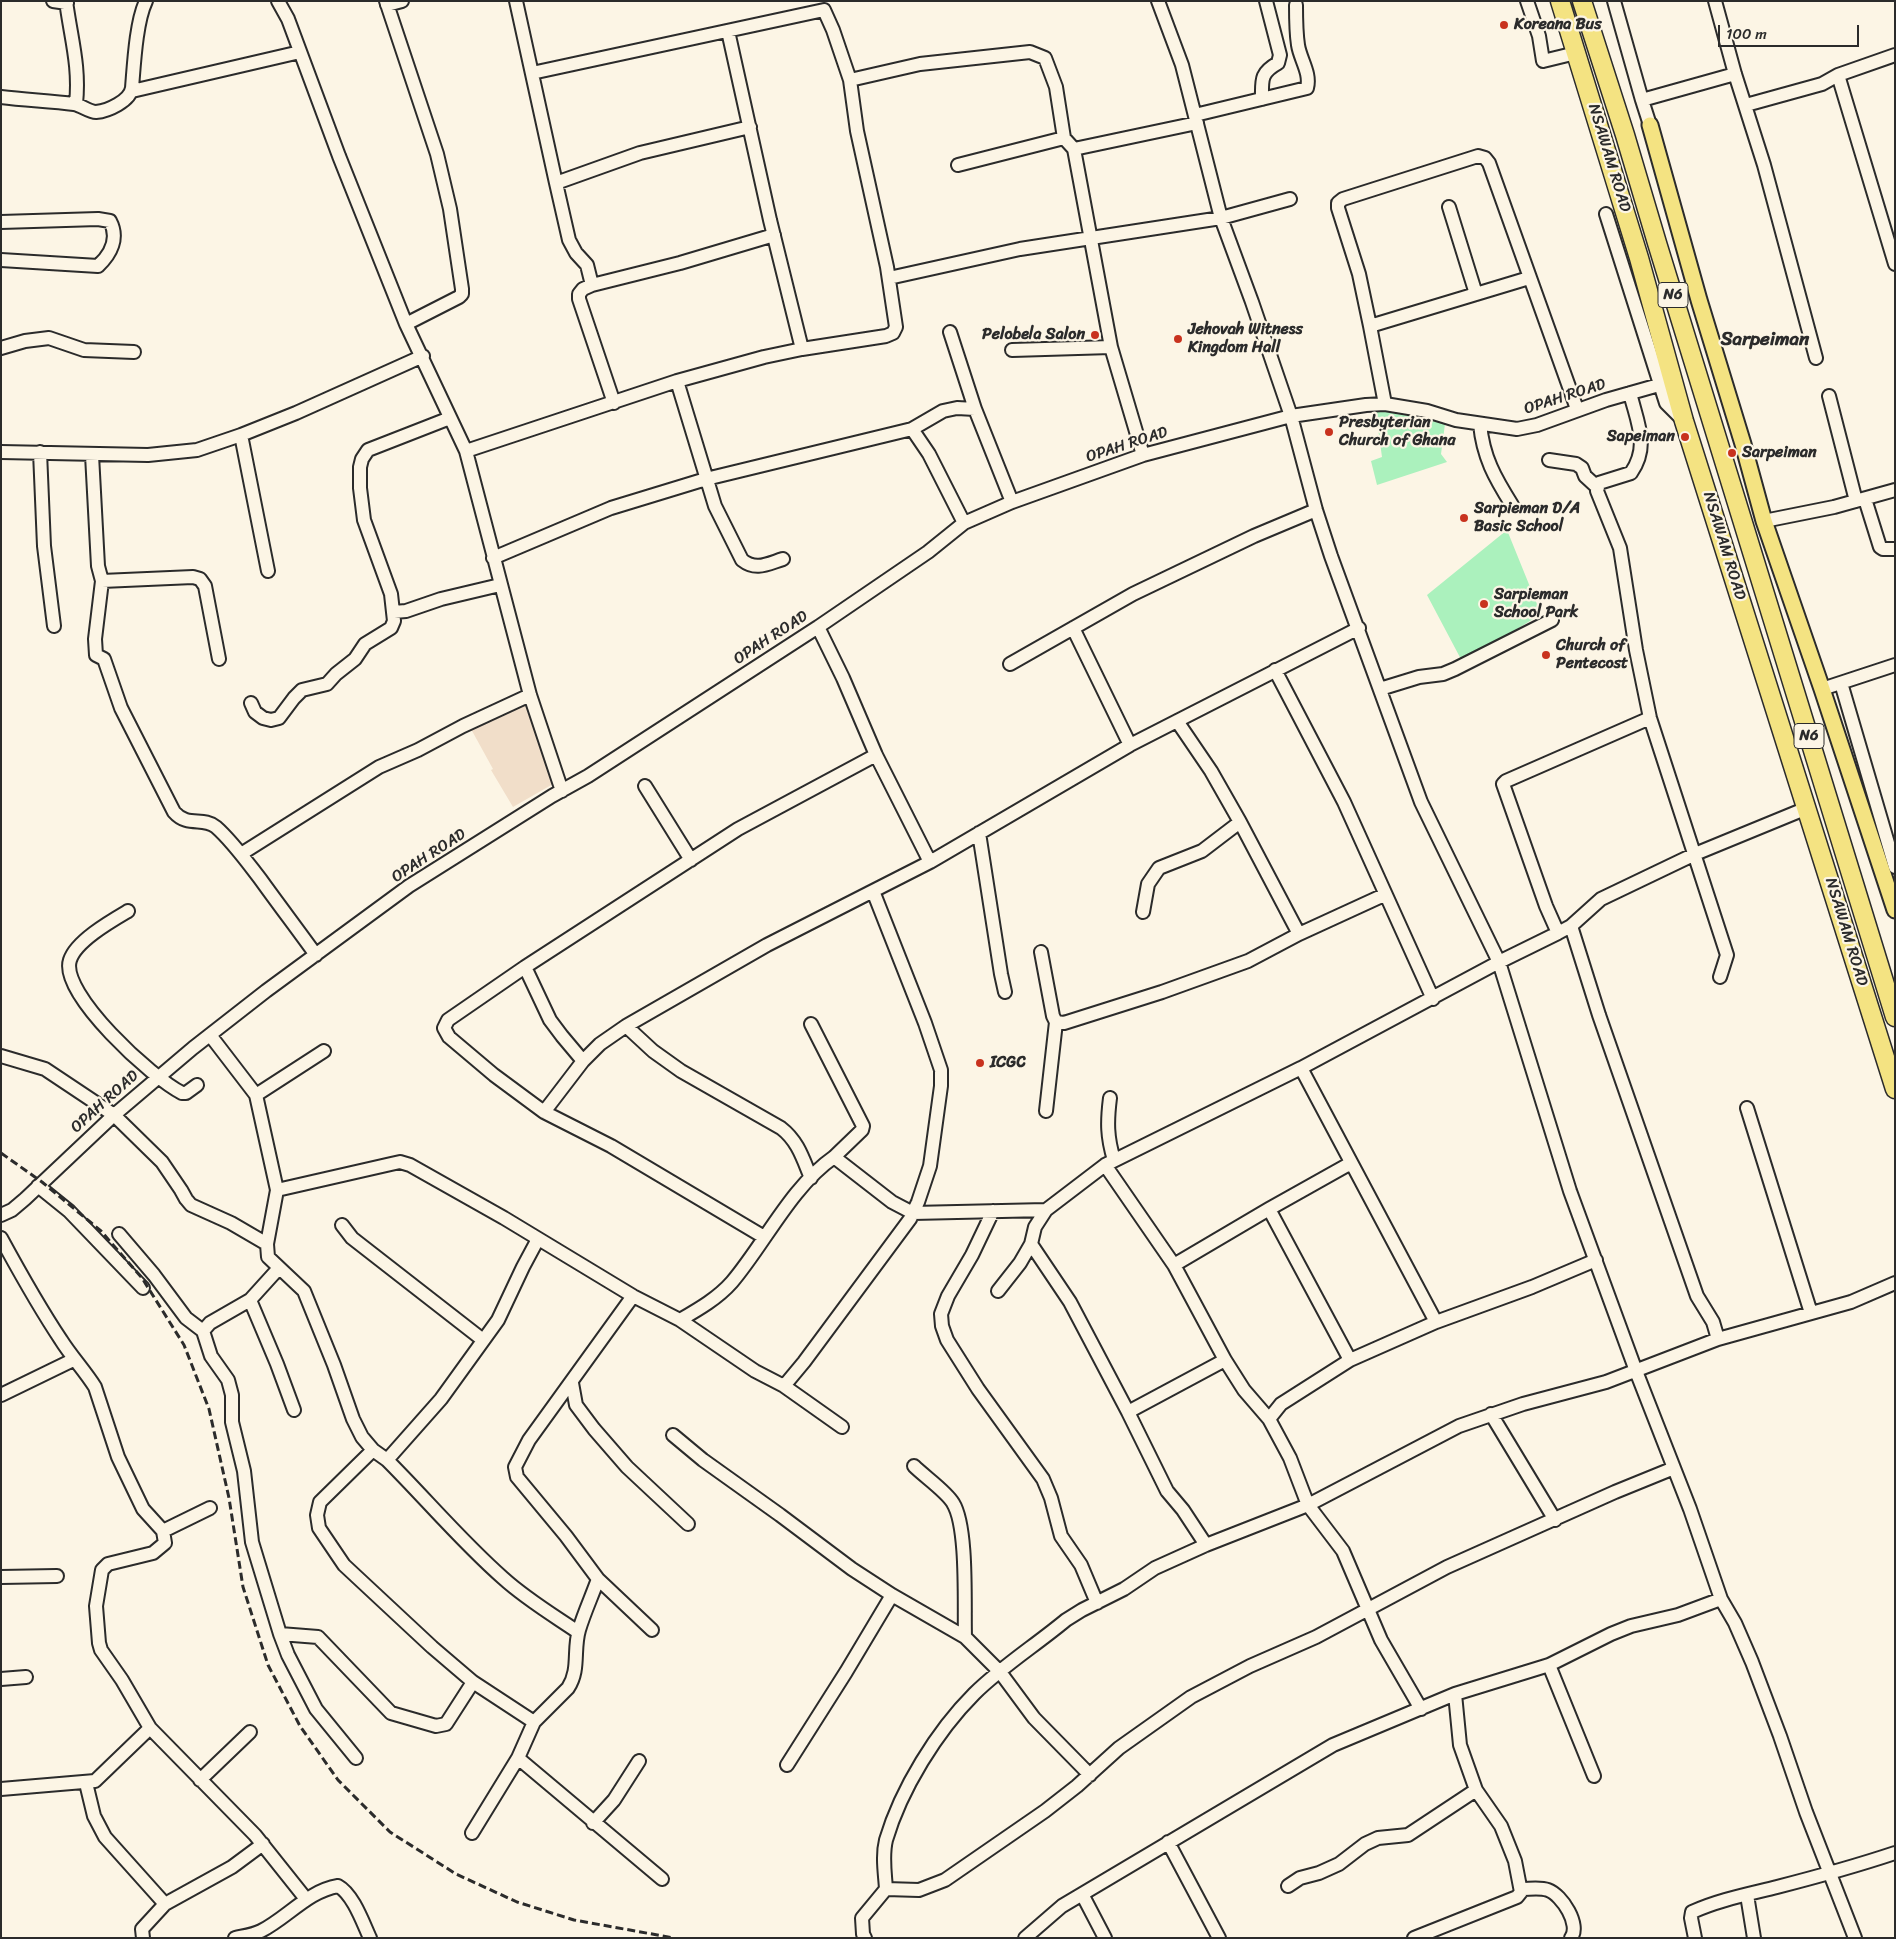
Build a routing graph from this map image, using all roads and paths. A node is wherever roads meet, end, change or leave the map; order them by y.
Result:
1 (53, 1) edge
2 (146, 1) edge
3 (278, 1) edge
4 (402, 1) edge
5 (516, 1) edge
6 (1158, 1) edge
7 (1266, 1) edge
8 (1527, 1) edge
9 (1560, 1) edge
10 (1582, 1) edge
11 (1614, 1) edge
12 (66, 2) edge
13 (1298, 2) edge
14 (386, 3) edge
15 (1719, 3) edge
16 (728, 31) junction
17 (1298, 48) junction
18 (300, 52) junction
19 (1576, 53) junction
20 (1895, 55) edge
21 (1278, 62) junction
22 (532, 73) junction
23 (1735, 74) junction
24 (1838, 75) junction
25 (850, 80) junction
26 (132, 91) junction
27 (1, 97) edge
28 (1262, 99) junction
29 (1642, 100) junction
30 (76, 104) junction
31 (1746, 105) junction
32 (1196, 119) junction
33 (1650, 125) joint
34 (750, 128) junction
35 (1064, 138) junction
36 (1074, 150) junction
37 (958, 165) dead end
38 (556, 183) junction
39 (1290, 199) dead end
40 (1449, 207) dead end
41 (1606, 214) dead end
42 (1221, 218) junction
43 (1, 222) edge
44 (774, 235) junction
45 (1091, 239) junction
46 (1, 260) edge
47 (1895, 264) edge
48 (888, 278) junction
49 (1529, 278) junction
50 (592, 285) junction
51 (1476, 294) junction
52 (406, 324) junction
53 (1370, 326) junction
54 (950, 332) dead end
55 (1111, 347) junction
56 (1, 348) edge
57 (802, 348) junction
58 (1012, 350) dead end
59 (134, 352) dead end
60 (423, 356) junction
61 (1816, 358) dead end
62 (677, 381) junction
63 (1667, 383) junction
64 (1630, 393) junction
65 (1829, 396) dead end
66 (614, 403) junction
67 (1385, 404) junction
68 (975, 409) junction
69 (1577, 410) junction
70 (1291, 416) junction
71 (450, 418) junction
72 (1480, 424) junction
73 (912, 429) junction
74 (241, 435) junction
75 (466, 451) junction
76 (1, 452) edge
77 (40, 452) junction
78 (92, 454) junction
79 (1143, 455) junction
80 (1550, 460) dead end
81 (706, 479) junction
82 (1597, 487) junction
83 (1895, 490) edge
84 (1860, 500) junction
85 (1012, 502) junction
86 (1512, 505) dead end
87 (1316, 510) junction
88 (1764, 521) junction
89 (964, 523) junction
90 (1895, 549) edge
91 (493, 558) junction
92 (782, 558) dead end
93 (268, 571) dead end
94 (102, 581) junction
95 (500, 585) junction
96 (394, 612) junction
97 (1552, 620) dead end
98 (54, 626) dead end
99 (818, 627) junction
100 (1073, 628) junction
101 (1358, 628) junction
102 (219, 659) dead end
103 (1010, 664) dead end
104 (1895, 665) edge
105 (1275, 670) junction
106 (1841, 683) junction
107 (1380, 689) junction
108 (1822, 689) junction
109 (530, 695) junction
110 (252, 703) dead end
111 (1650, 718) junction
112 (1177, 721) junction
113 (1130, 745) junction
114 (876, 755) junction
115 (645, 786) dead end
116 (562, 790) junction
117 (1807, 808) junction
118 (1240, 822) junction
119 (979, 833) junction
120 (241, 854) junction
121 (1695, 854) junction
122 (691, 860) junction
123 (930, 862) junction
124 (1895, 867) edge
125 (873, 891) junction
126 (1384, 895) junction
127 (1895, 910) edge
128 (128, 911) dead end
129 (1143, 912) dead end
130 (1571, 926) junction
131 (1558, 933) junction
132 (1299, 934) junction
133 (1041, 952) dead end
134 (316, 955) junction
135 (1499, 962) junction
136 (525, 967) junction
137 (1720, 977) dead end
138 (1005, 992) dead end
139 (1433, 999) junction
140 (1895, 1017) edge
141 (1056, 1022) junction
142 (811, 1024) dead end
143 (626, 1026) junction
144 (210, 1035) junction
145 (324, 1051) dead end
146 (1, 1056) edge
147 (583, 1061) junction
148 (1301, 1068) junction
149 (159, 1076) junction
150 (197, 1085) dead end
151 (1895, 1089) edge
152 (256, 1095) junction
153 (1110, 1098) dead end
154 (1747, 1108) dead end
155 (1046, 1111) dead end
156 (544, 1112) junction
157 (114, 1115) junction
158 (834, 1158) junction
159 (1110, 1162) junction
160 (1351, 1163) junction
161 (811, 1178) junction
162 (38, 1186) junction
163 (276, 1190) junction
164 (1269, 1209) junction
165 (1046, 1210) junction
166 (993, 1211) junction
167 (912, 1213) junction
168 (1, 1215) edge
169 (342, 1225) dead end
170 (118, 1234) dead end
171 (764, 1237) junction
172 (1, 1238) edge
173 (538, 1239) junction
174 (267, 1244) junction
175 (1031, 1244) junction
176 (1596, 1260) junction
177 (1174, 1265) junction
178 (279, 1268) junction
179 (1895, 1283) edge
180 (143, 1288) dead end
181 (998, 1291) dead end
182 (633, 1296) junction
183 (250, 1300) junction
184 (1811, 1313) junction
185 (680, 1320) junction
186 (1436, 1322) junction
187 (203, 1331) junction
188 (1718, 1339) junction
189 (483, 1340) junction
190 (73, 1360) junction
191 (1225, 1360) junction
192 (1350, 1360) junction
193 (1636, 1371) junction
194 (572, 1383) junction
195 (784, 1386) junction
196 (1, 1395) edge
197 (294, 1410) dead end
198 (1128, 1412) junction
199 (1491, 1414) junction
200 (1269, 1419) junction
201 (842, 1427) dead end
202 (673, 1434) dead end
203 (372, 1450) junction
204 (387, 1460) junction
205 (914, 1466) dead end
206 (1674, 1468) junction
207 (1308, 1505) junction
208 (210, 1508) dead end
209 (1555, 1520) junction
210 (688, 1524) dead end
211 (164, 1530) junction
212 (1206, 1545) junction
213 (57, 1576) dead end
214 (1, 1577) edge
215 (598, 1578) junction
216 (892, 1595) junction
217 (1721, 1600) junction
218 (1098, 1603) junction
219 (1369, 1610) junction
220 (652, 1630) dead end
221 (578, 1632) junction
222 (280, 1634) junction
223 (965, 1637) junction
224 (1549, 1666) junction
225 (1000, 1672) junction
226 (26, 1677) dead end
227 (1, 1679) edge
228 (473, 1682) junction
229 (1455, 1694) junction
230 (1421, 1709) junction
231 (534, 1722) junction
232 (150, 1728) junction
233 (250, 1732) dead end
234 (356, 1758) dead end
235 (518, 1758) junction
236 (639, 1761) dead end
237 (787, 1765) dead end
238 (1090, 1775) junction
239 (1594, 1776) dead end
240 (200, 1780) junction
241 (86, 1783) junction
242 (1, 1790) edge
243 (1476, 1790) junction
244 (593, 1823) junction
245 (472, 1833) dead end
246 (1168, 1842) junction
247 (263, 1844) junction
248 (1895, 1854) edge
249 (1830, 1874) junction
250 (662, 1879) dead end
251 (1288, 1886) dead end
252 (886, 1889) junction
253 (1521, 1889) junction
254 (1082, 1894) junction
255 (1747, 1895) junction
256 (306, 1899) junction
257 (165, 1904) junction
258 (143, 1938) edge
259 (235, 1938) edge
260 (370, 1938) edge
261 (865, 1938) edge
262 (1025, 1938) edge
263 (1105, 1938) edge
264 (1219, 1938) edge
265 (1414, 1938) edge
266 (1571, 1938) edge
267 (1695, 1938) edge
268 (1754, 1938) edge
269 (1855, 1938) edge

1 - 12 street
2 - 26 street
3 - 18 street
4 - 14 street
5 - 22 street
6 - 32 street
7 - 21 street
8 - 19 street
9 - 19 highway, NSAWAM ROAD / N6
10 - 140 highway, NSAWAM ROAD / N6
11 - 29 street
12 - 30 street
13 - 17 street
14 - 52 street
15 - 23 street
16 - 22 street
16 - 25 street
16 - 34 street
17 - 21 street
17 - 28 street
18 - 26 street
18 - 52 street
19 - 63 highway, NSAWAM ROAD / N6
20 - 24 street
21 - 28 street
22 - 38 street
23 - 29 street
23 - 31 street
24 - 31 street
24 - 47 street
25 - 35 street
25 - 48 street
26 - 30 street
27 - 30 street
28 - 32 street
29 - 33 street
31 - 61 street
32 - 36 street
32 - 42 street
33 - 88 main road
34 - 38 street
34 - 44 street
35 - 36 street
35 - 37 street
36 - 45 street
38 - 50 street
39 - 42 street
40 - 51 street
41 - 63 street
42 - 45 street
42 - 70 street
43 - 46 street
44 - 50 street
44 - 57 street
45 - 48 street
45 - 55 street
48 - 57 street
49 - 51 street
49 - 53 street
49 - 69 street
50 - 66 street
51 - 53 street
52 - 60 street
53 - 67 street
54 - 68 street
55 - 58 street
55 - 79 street
56 - 59 street
57 - 62 street
60 - 71 street
60 - 74 street
62 - 66 street
62 - 81 street
63 - 64 street, OPAH ROAD
63 - 117 highway, NSAWAM ROAD / N6
64 - 69 street, OPAH ROAD
64 - 82 street
65 - 84 street
66 - 75 street
67 - 70 street, OPAH ROAD
67 - 72 street, OPAH ROAD
68 - 73 street
68 - 85 street
69 - 72 street, OPAH ROAD
70 - 79 street, OPAH ROAD
70 - 87 street
71 - 75 street
71 - 96 street
72 - 86 street
73 - 81 street
73 - 89 street
74 - 78 street
74 - 93 street
75 - 91 street
76 - 77 street
77 - 78 street
77 - 98 street
78 - 94 street
79 - 85 street, OPAH ROAD
80 - 82 street
81 - 91 street
81 - 92 street
82 - 111 street
83 - 84 street
84 - 88 street
84 - 90 street
85 - 89 street, OPAH ROAD
87 - 100 street
87 - 101 street
88 - 108 main road
89 - 99 street, OPAH ROAD
91 - 95 street
94 - 102 street
94 - 120 street
95 - 96 street
95 - 109 street
96 - 110 street
97 - 107 street
99 - 114 street
99 - 116 street, OPAH ROAD
100 - 103 street
100 - 113 street
101 - 105 street
101 - 107 street
104 - 106 street
105 - 112 street
105 - 126 street
106 - 108 street
106 - 124 street
107 - 135 street
108 - 127 main road
109 - 116 street
109 - 120 street
111 - 121 street
111 - 131 street
112 - 113 street
112 - 118 street
113 - 119 street
114 - 122 street
114 - 123 street
115 - 122 street
116 - 134 street, OPAH ROAD
117 - 121 street
117 - 151 highway, NSAWAM ROAD / N6
118 - 129 street
118 - 132 street
119 - 123 street
119 - 138 street
120 - 134 street
121 - 130 street
121 - 137 street
122 - 136 street
123 - 125 street
125 - 143 street
125 - 167 street
126 - 132 street
126 - 139 street
128 - 149 street
130 - 131 street
130 - 188 street
131 - 135 street
132 - 141 street
133 - 141 street
134 - 144 street, OPAH ROAD
135 - 139 street
135 - 176 street
136 - 147 street
136 - 156 street
139 - 148 street
141 - 155 street
142 - 158 street
143 - 147 street
143 - 161 street
144 - 149 street, OPAH ROAD
144 - 152 street
145 - 152 street
146 - 157 street
147 - 156 street
148 - 159 street
148 - 160 street
149 - 150 street
149 - 157 street, OPAH ROAD
152 - 163 street
153 - 159 street
154 - 184 street
156 - 171 street
157 - 162 street, OPAH ROAD
157 - 174 street
158 - 161 street
158 - 167 street
159 - 165 street
159 - 177 street
160 - 164 street
160 - 186 street
161 - 171 street
162 - 168 street, OPAH ROAD
162 - 180 street
163 - 173 street
163 - 174 street
164 - 177 street
164 - 192 street
165 - 166 street
165 - 175 street
166 - 167 street
166 - 218 street
167 - 195 street
169 - 189 street
170 - 187 street
171 - 185 street
172 - 190 street
173 - 182 street
173 - 189 street
174 - 178 street
175 - 181 street
175 - 198 street
176 - 186 street
176 - 193 street
177 - 191 street
178 - 183 street
178 - 203 street
179 - 184 street
182 - 185 street
182 - 194 street
183 - 187 street
183 - 197 street
184 - 188 street
185 - 195 street
186 - 192 street
187 - 222 street
188 - 193 street
189 - 204 street
190 - 196 street
190 - 211 street
191 - 198 street
191 - 200 street
192 - 200 street
193 - 199 street
193 - 206 street
194 - 210 street
194 - 215 street
195 - 201 street
198 - 212 street
199 - 207 street
199 - 209 street
200 - 207 street
202 - 216 street
203 - 204 street
203 - 228 street
204 - 221 street
205 - 223 street
206 - 209 street
206 - 217 street
207 - 212 street
207 - 219 street
208 - 211 street
209 - 219 street
211 - 232 street
212 - 218 street
213 - 214 street
215 - 220 street
215 - 221 street
216 - 223 street
216 - 237 street
217 - 224 street
217 - 249 street
218 - 225 street
219 - 230 street
219 - 238 street
221 - 231 street
222 - 228 street
222 - 234 street
223 - 225 street
224 - 229 street
224 - 239 street
225 - 238 street
225 - 252 street
226 - 227 street
228 - 231 street
229 - 230 street
229 - 243 street
230 - 246 street
231 - 235 street
232 - 240 street
232 - 241 street
233 - 240 street
235 - 244 street
235 - 245 street
236 - 244 street
238 - 252 street
240 - 247 street
241 - 242 street
241 - 257 street
243 - 251 street
243 - 253 street
244 - 250 street
246 - 254 street
246 - 264 street
247 - 256 street
247 - 257 street
248 - 249 street
249 - 255 street
249 - 269 street
252 - 261 street
253 - 265 street
253 - 266 street
254 - 262 street
254 - 263 street
255 - 267 street
255 - 268 street
256 - 259 street
256 - 260 street
257 - 258 street

